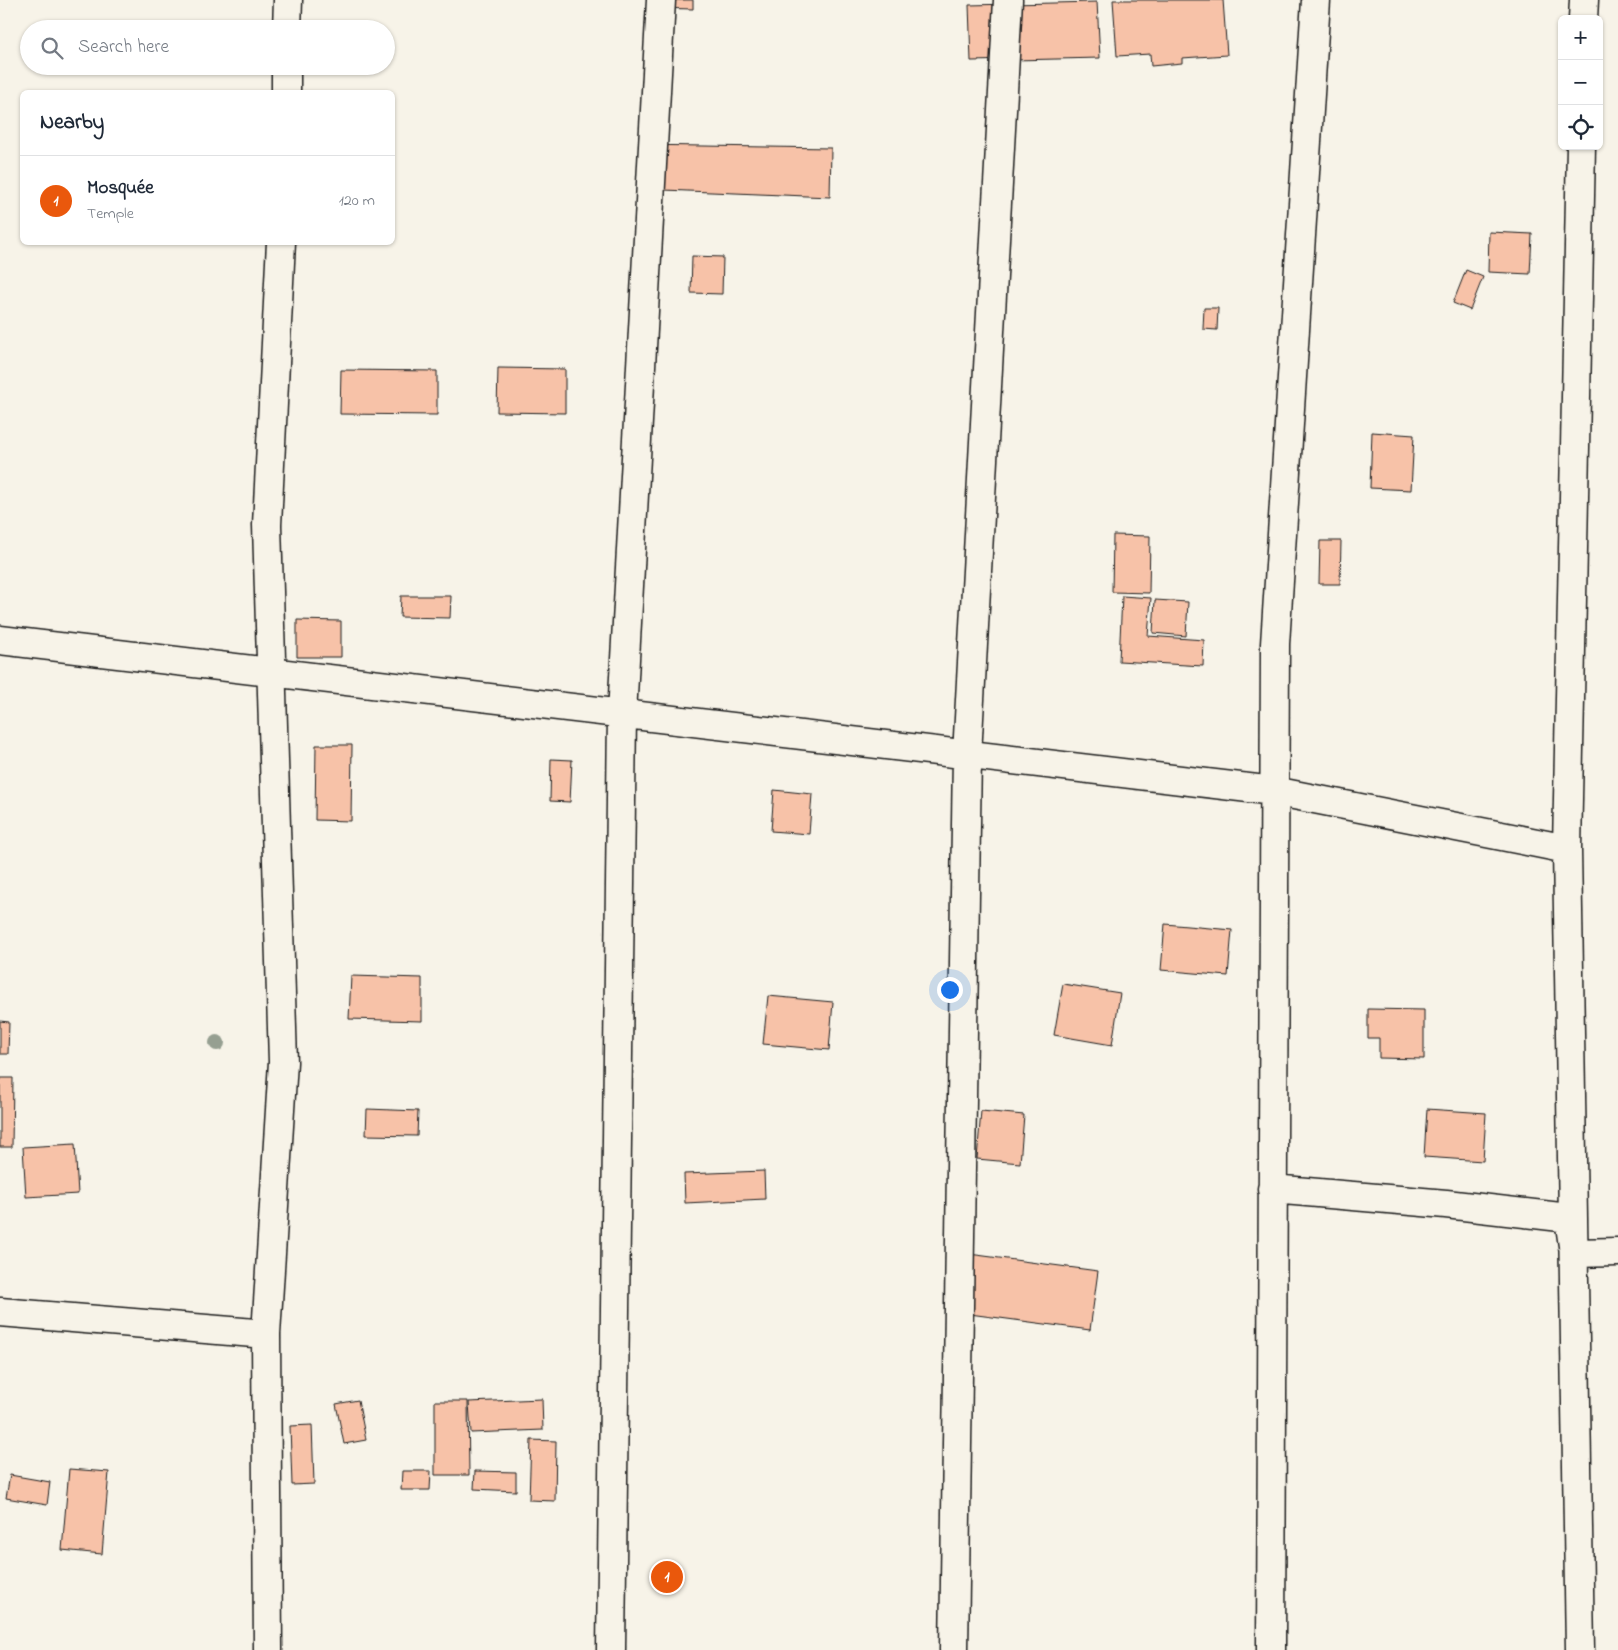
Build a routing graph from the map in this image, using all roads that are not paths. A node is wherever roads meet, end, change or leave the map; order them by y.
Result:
1 (288, 0) edge
2 (661, 0) edge
3 (1008, 0) edge
4 (1316, 0) edge
5 (1584, 0) edge
6 (1583, 15) edge
7 (287, 20) edge
8 (286, 75) edge
9 (286, 90) edge
10 (1581, 150) edge
11 (281, 245) edge
12 (0, 640) edge
13 (273, 672) junction
14 (622, 714) junction
15 (967, 755) junction
16 (1274, 791) junction
17 (1567, 849) junction
18 (1272, 1189) junction
19 (1618, 1252) edge
20 (1574, 1253) junction
21 (0, 1312) edge
22 (266, 1334) junction
23 (268, 1650) edge
24 (611, 1650) edge
25 (954, 1650) edge
26 (1271, 1650) edge
27 (1580, 1650) edge

1 - 7 street
2 - 14 street
3 - 15 street
4 - 16 street
5 - 6 street
8 - 9 street
10 - 17 street
11 - 13 street
12 - 13 street
13 - 14 street
13 - 22 street
14 - 15 street
14 - 24 street
15 - 16 street
15 - 25 street
16 - 17 street
16 - 18 street
17 - 20 street
18 - 20 street
18 - 26 street
19 - 20 street
20 - 27 street
21 - 22 street
22 - 23 street

